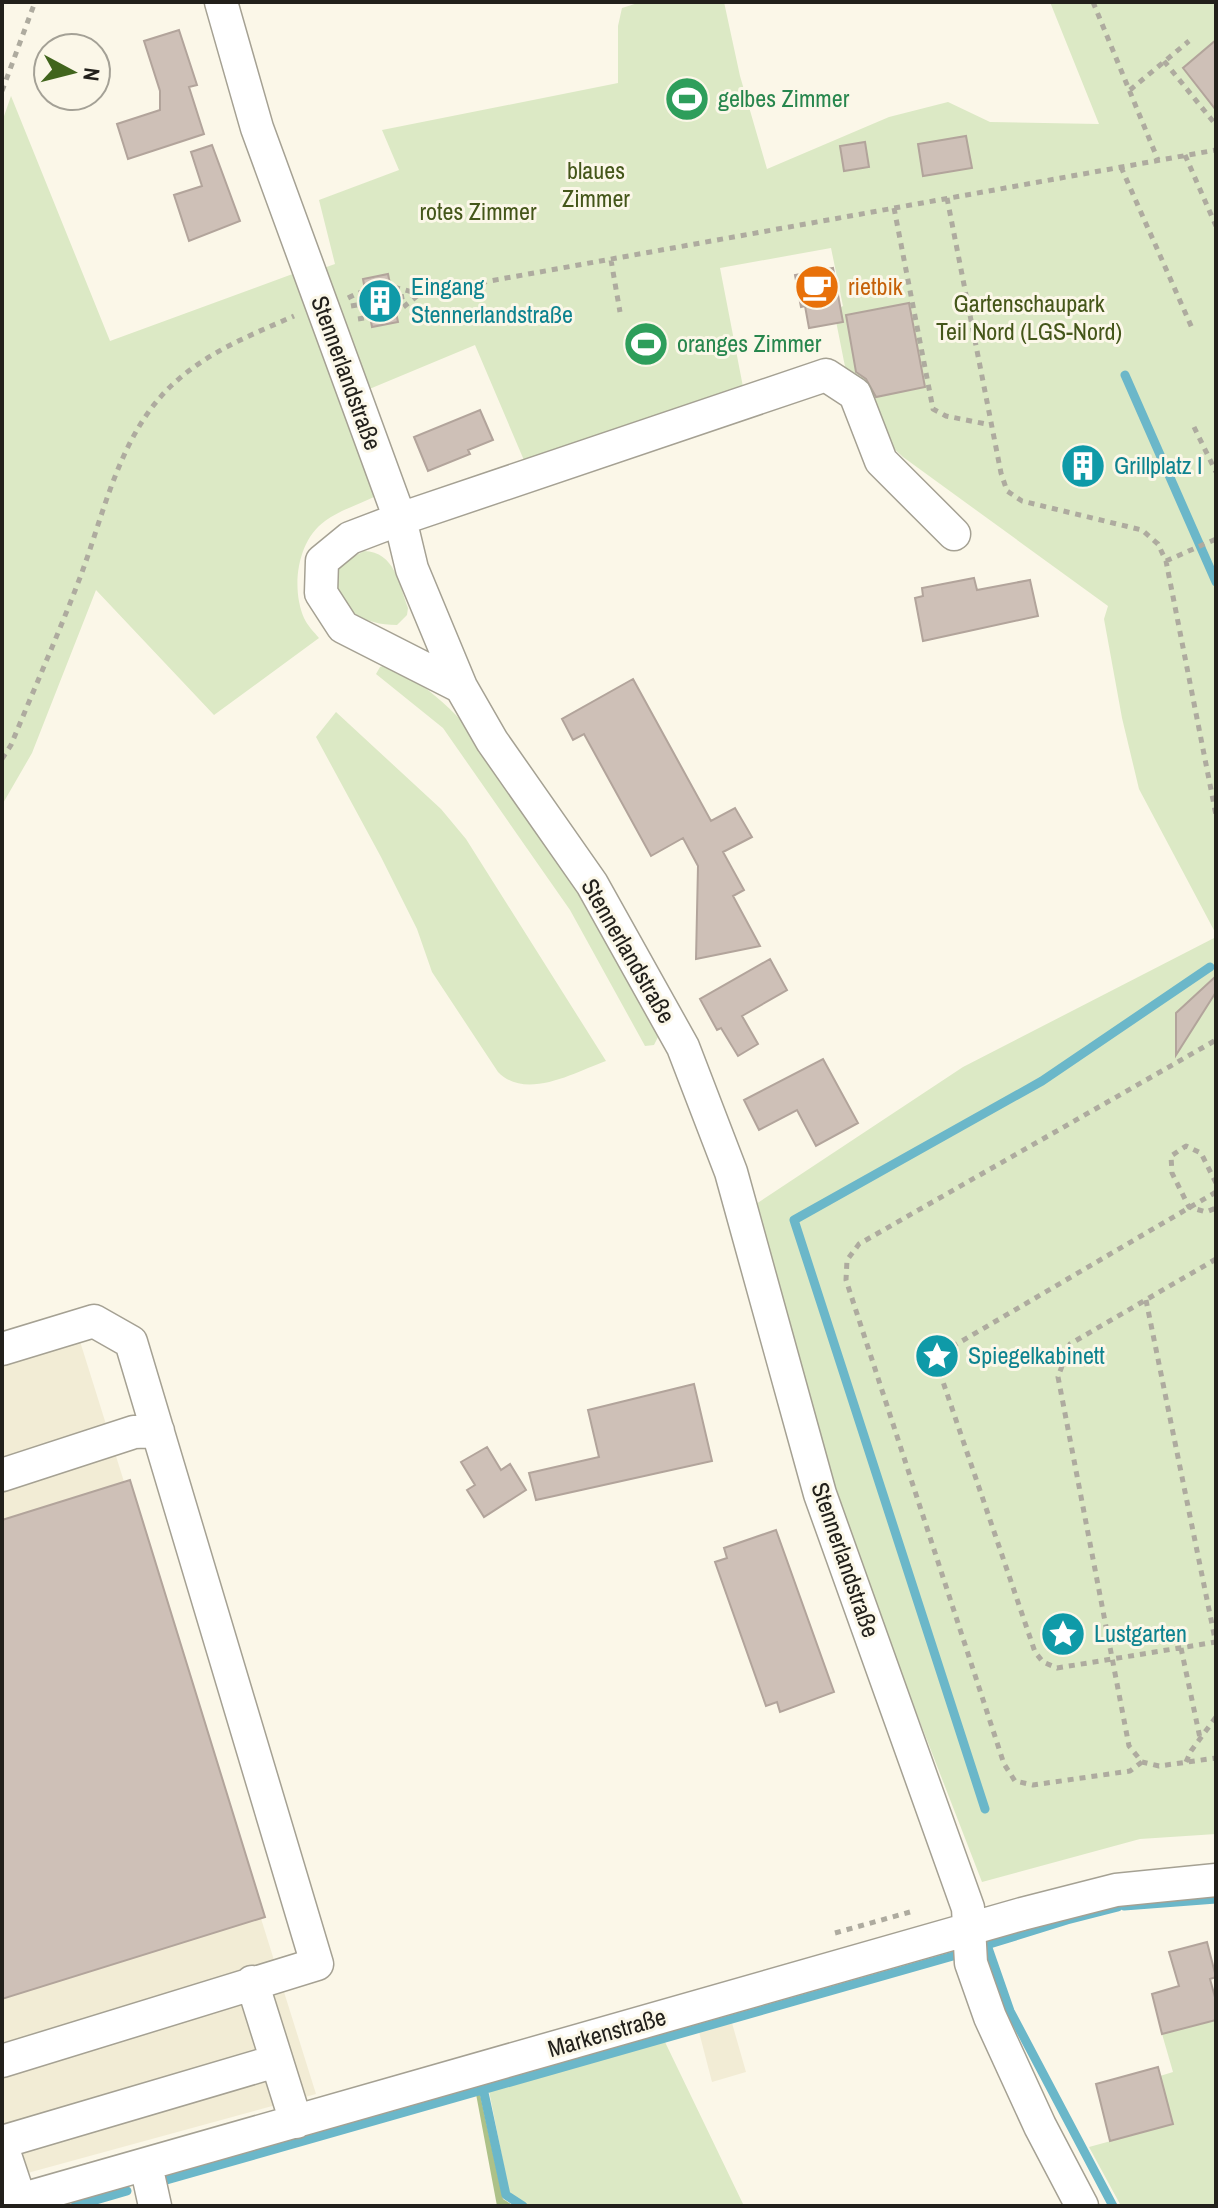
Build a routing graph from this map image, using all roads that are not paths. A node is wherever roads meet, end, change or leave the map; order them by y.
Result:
1 (221, 2) edge
2 (400, 519) junction
3 (954, 534) dead end
4 (461, 687) junction
5 (2, 1349) edge
6 (158, 1431) junction
7 (2, 1475) edge
8 (1216, 1880) edge
9 (970, 1930) junction
10 (252, 1982) junction
11 (2, 2061) edge
12 (276, 2061) junction
13 (296, 2122) junction
14 (2, 2144) edge
15 (148, 2192) edge
16 (11, 2203) edge
17 (1082, 2206) edge

1 - 2 street, Stennerlandstraße
2 - 3 street
2 - 4 street, Stennerlandstraße
2 - 4 street
4 - 9 street, Stennerlandstraße
5 - 6 street
6 - 7 street
6 - 10 street
8 - 9 street, Markenstraße
9 - 13 street, Markenstraße
9 - 17 street, Stennerlandstraße
10 - 11 street
10 - 12 street
12 - 13 street
12 - 14 street
13 - 15 street, Markenstraße
14 - 16 street
15 - 16 street, Markenstraße

